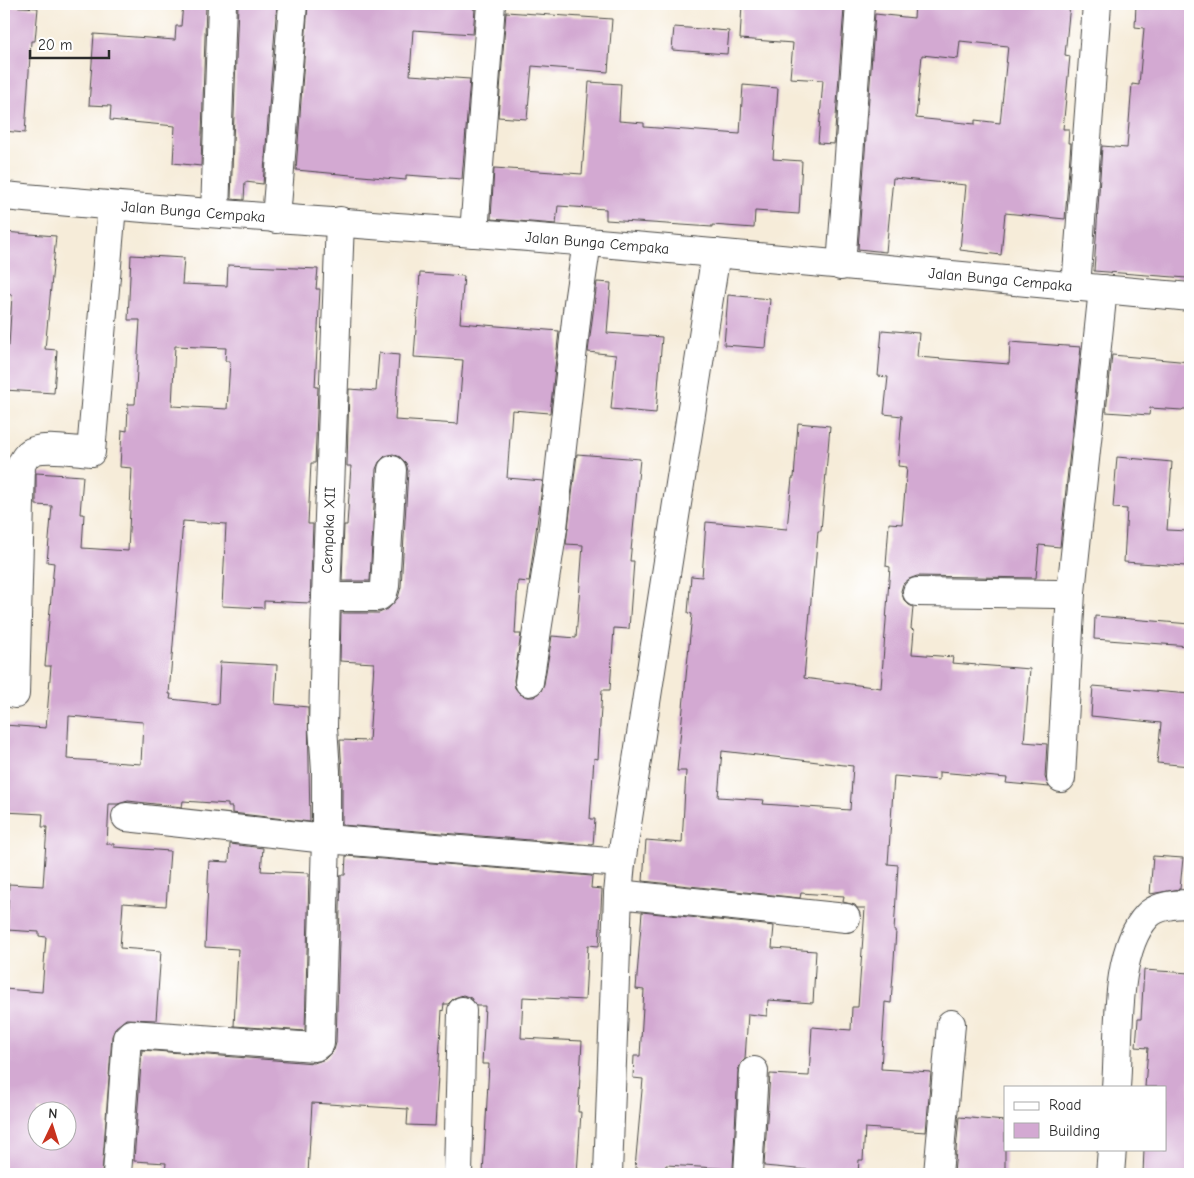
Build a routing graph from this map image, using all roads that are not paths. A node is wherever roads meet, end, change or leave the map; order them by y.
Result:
1 (222, 4) edge
2 (292, 4) edge
3 (491, 4) edge
4 (860, 4) edge
5 (1097, 4) edge
6 (4, 196) edge
7 (112, 206) junction
8 (215, 213) junction
9 (276, 219) junction
10 (340, 222) junction
11 (474, 232) junction
12 (587, 242) junction
13 (716, 253) junction
14 (841, 266) junction
15 (1076, 287) junction
16 (1103, 289) junction
17 (1190, 297) edge
18 (392, 470) dead end
19 (917, 592) dead end
20 (1070, 592) junction
21 (326, 597) junction
22 (528, 682) dead end
23 (15, 694) dead end
24 (1060, 778) dead end
25 (126, 817) dead end
26 (326, 838) junction
27 (621, 863) junction
28 (618, 894) junction
29 (1190, 904) edge
30 (846, 918) dead end
31 (462, 1010) dead end
32 (952, 1024) dead end
33 (754, 1071) dead end
34 (1116, 1086) edge
35 (1112, 1150) edge
36 (117, 1174) edge
37 (458, 1174) edge
38 (608, 1174) edge
39 (748, 1174) edge
40 (938, 1174) edge
41 (1110, 1174) edge

1 - 8 street
2 - 9 street
3 - 11 street
4 - 14 street
5 - 15 street
6 - 7 street, Jalan Bunga Cempaka
7 - 8 street, Jalan Bunga Cempaka
7 - 23 street
8 - 9 street, Jalan Bunga Cempaka
9 - 10 street, Jalan Bunga Cempaka
10 - 11 street, Jalan Bunga Cempaka
10 - 21 street, Cempaka XII
11 - 12 street, Jalan Bunga Cempaka
12 - 13 street, Jalan Bunga Cempaka
12 - 22 street
13 - 14 street, Jalan Bunga Cempaka
13 - 27 street
14 - 15 street, Jalan Bunga Cempaka
15 - 16 street, Jalan Bunga Cempaka
16 - 17 street, Jalan Bunga Cempaka
16 - 20 street
18 - 21 street
19 - 20 street
20 - 24 street
21 - 26 street, Cempaka XII
25 - 26 street
26 - 27 street
26 - 36 street, Cempaka XII
27 - 28 street
28 - 30 street
28 - 38 street
29 - 34 street
31 - 37 street
32 - 40 street
33 - 39 street
35 - 41 street

